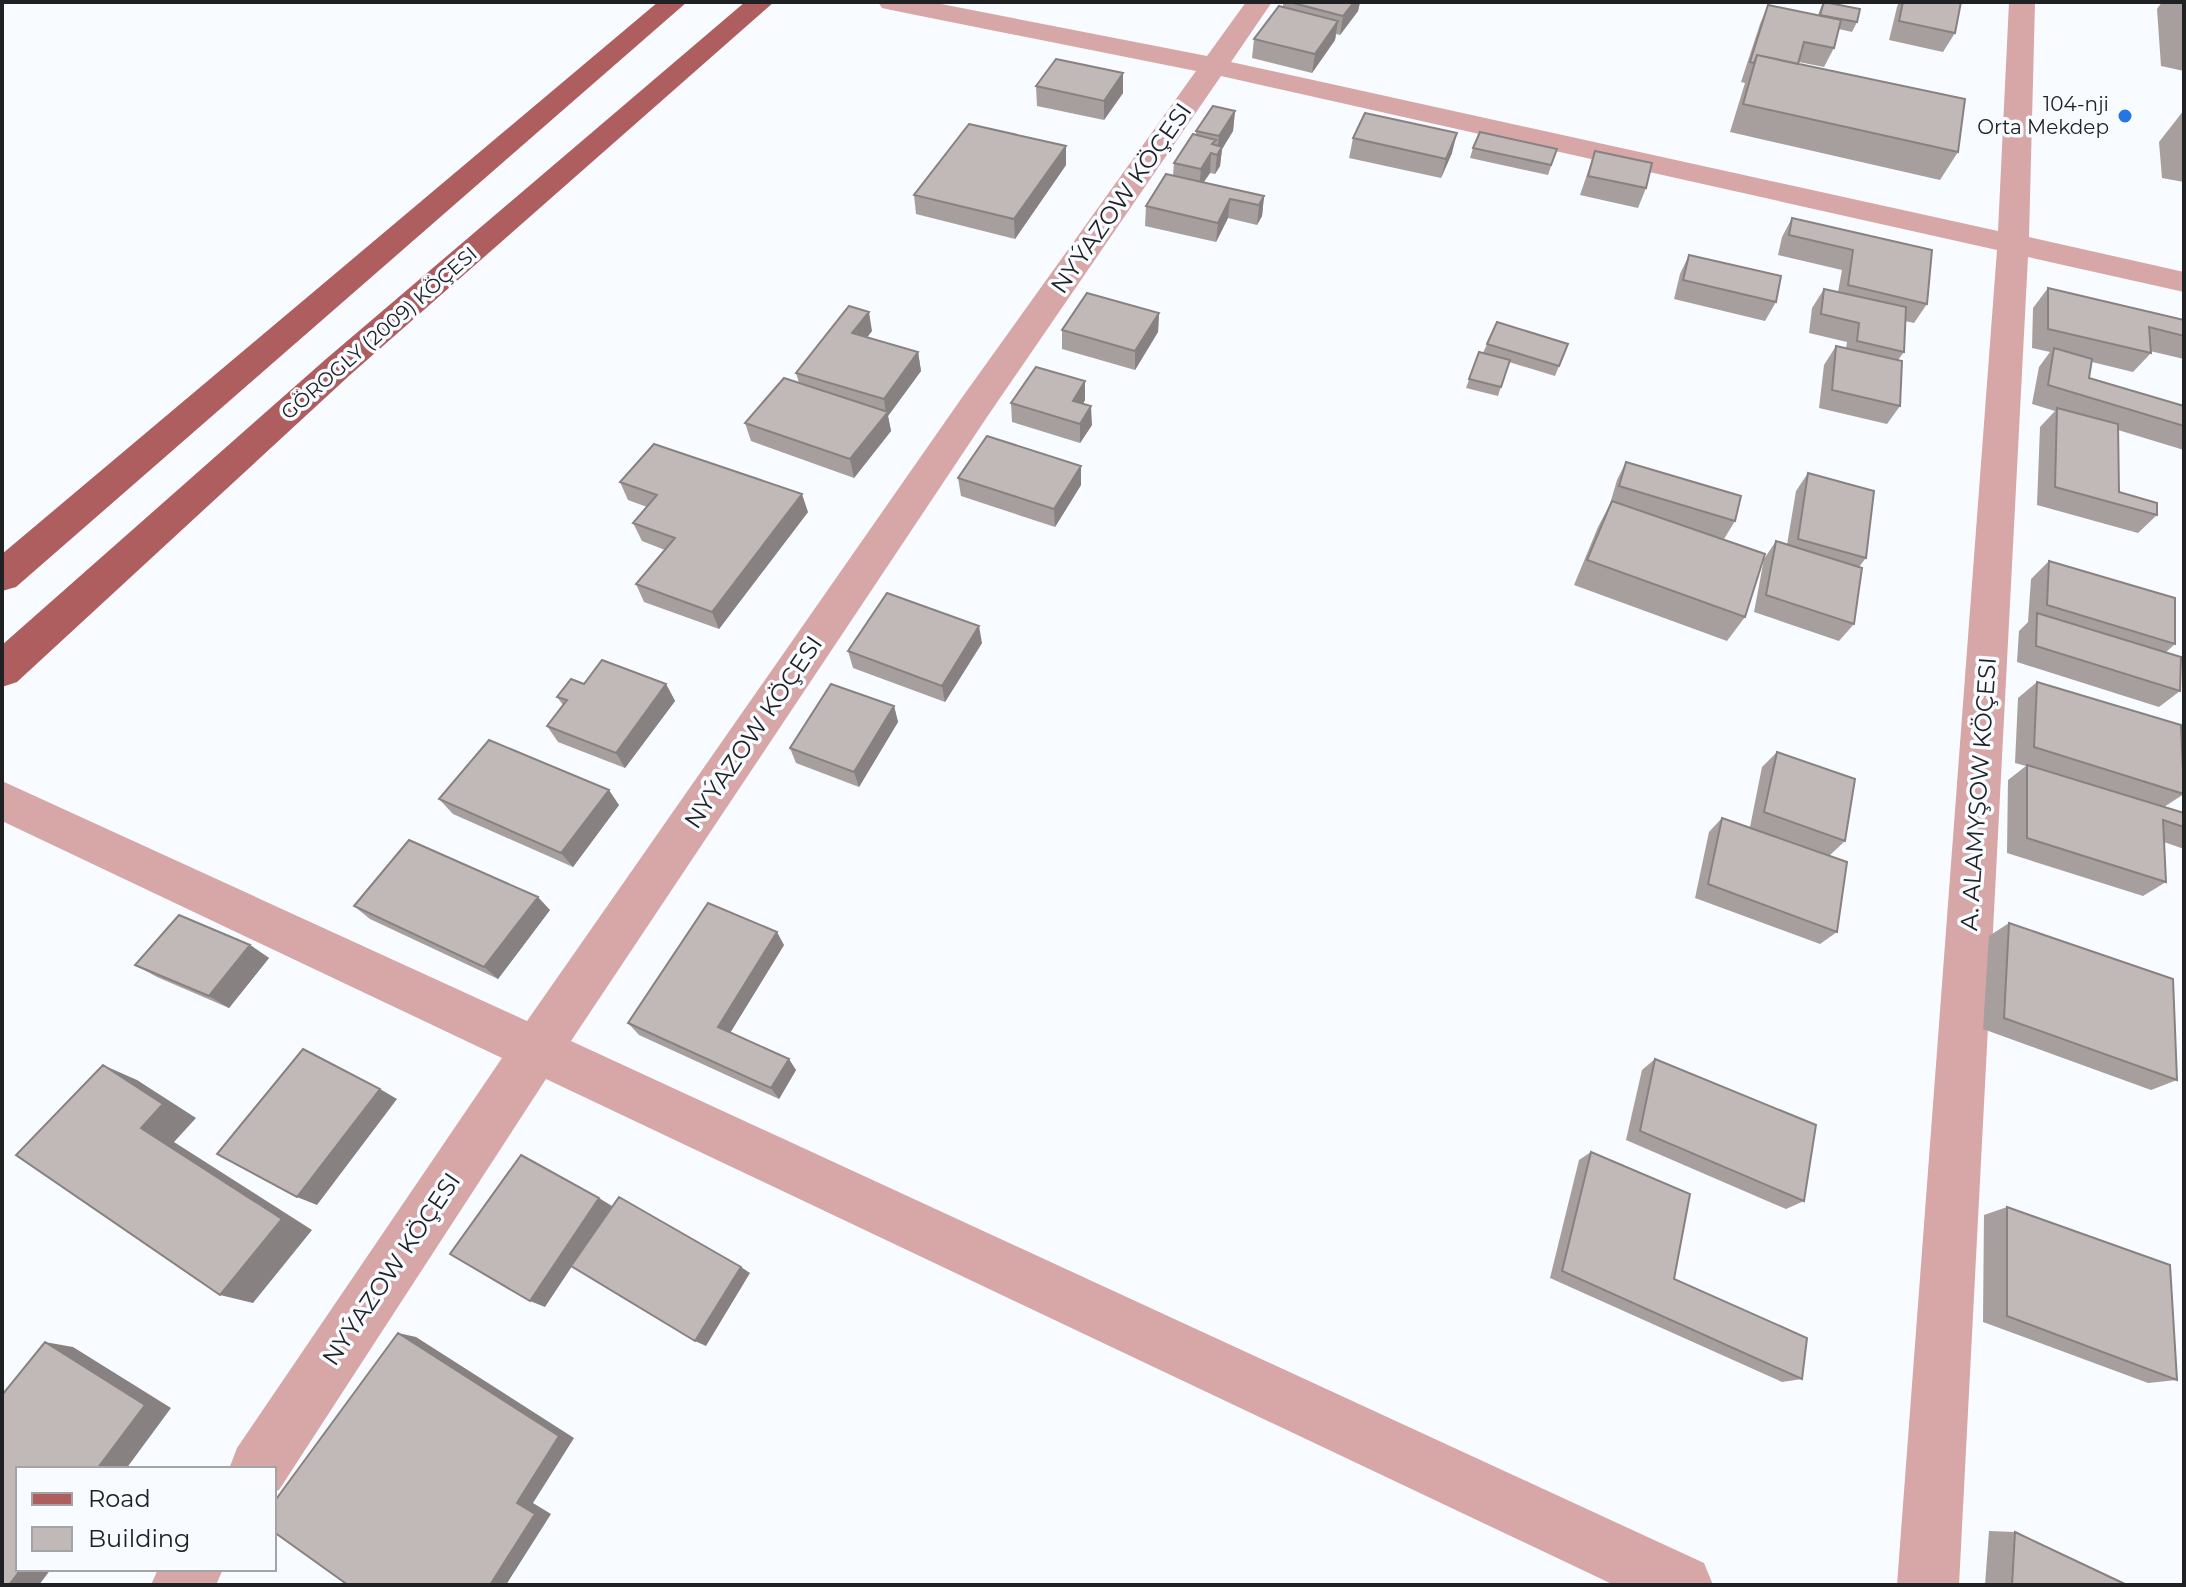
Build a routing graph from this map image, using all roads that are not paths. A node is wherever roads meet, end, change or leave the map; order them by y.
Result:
1 (674, 2) edge
2 (761, 2) edge
3 (891, 2) edge
4 (1259, 2) edge
5 (2022, 2) edge
6 (1213, 66) junction
7 (2013, 243) junction
8 (2184, 282) edge
9 (2, 576) edge
10 (2, 670) edge
11 (2, 800) edge
12 (536, 1050) junction
13 (259, 1467) edge
14 (1682, 1585) edge
15 (1928, 1585) edge

1 - 9 main road
2 - 10 main road, GÖROGLY (2009) KÖÇESI
3 - 6 street
4 - 6 street, NYÝAZOW KÖÇESI
5 - 7 street, A. ALAMYŞOW KÖÇESI
6 - 7 street
6 - 12 street, NYÝAZOW KÖÇESI
7 - 8 street
7 - 15 street, A. ALAMYŞOW KÖÇESI
11 - 12 street
12 - 13 street, NYÝAZOW KÖÇESI
12 - 14 street

